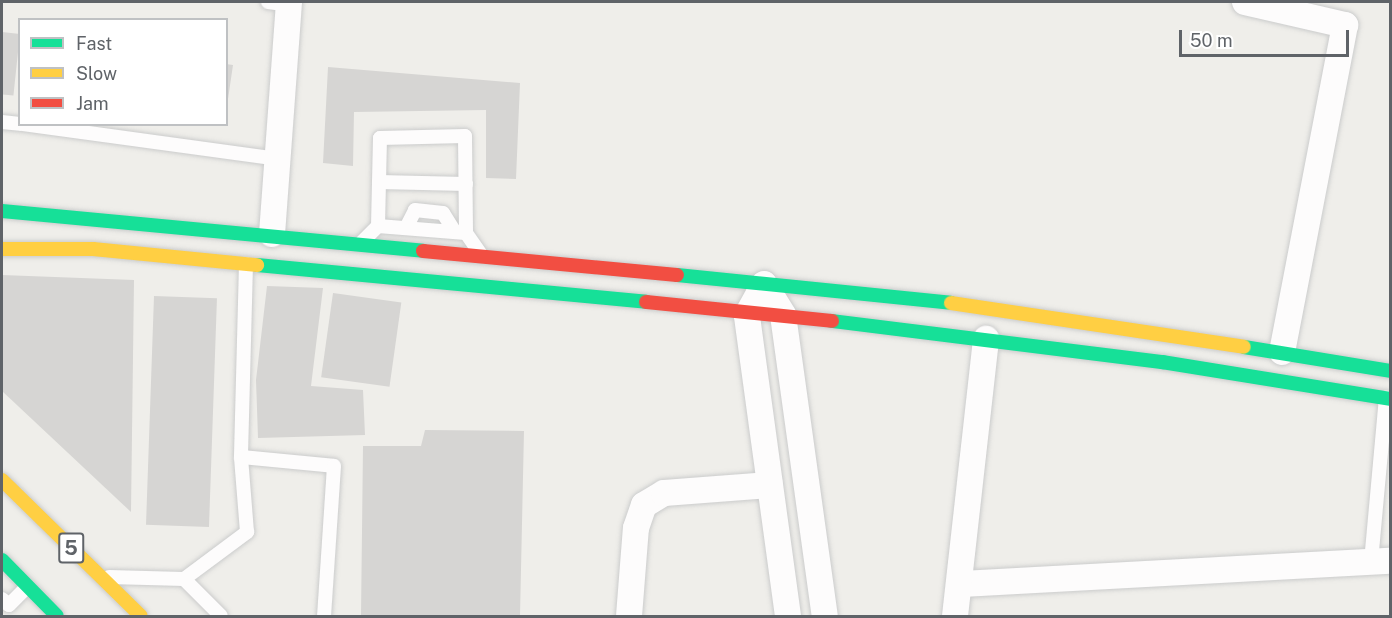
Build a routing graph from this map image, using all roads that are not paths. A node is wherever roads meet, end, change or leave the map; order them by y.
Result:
1 (1245, 2) edge
2 (282, 3) edge
3 (2, 122) edge
4 (18, 124) edge
5 (36, 126) edge
6 (278, 159) junction
7 (379, 182) junction
8 (466, 184) junction
9 (2, 211) edge
10 (378, 226) junction
11 (461, 232) junction
12 (272, 234) junction
13 (361, 243) junction
14 (2, 249) edge
15 (482, 257) junction
16 (246, 264) junction
17 (764, 284) junction
18 (747, 315) junction
19 (783, 315) junction
20 (987, 339) junction
21 (1282, 352) junction
22 (1390, 372) edge
23 (1388, 399) edge
24 (241, 457) junction
25 (2, 480) edge
26 (770, 485) junction
27 (2, 560) edge
28 (1381, 561) edge
29 (100, 577) junction
30 (184, 579) junction
31 (962, 584) junction
32 (27, 587) junction
33 (2, 598) edge
34 (57, 616) edge
35 (141, 616) edge
36 (221, 616) edge
37 (324, 616) edge
38 (629, 616) edge
39 (788, 616) edge
40 (825, 616) edge
41 (955, 616) edge

1 - 21 street
2 - 6 street
3 - 4 lane
5 - 6 lane
6 - 12 street
7 - 8 lane
7 - 8 lane
7 - 10 lane
8 - 11 lane
9 - 12 main road
10 - 11 lane
10 - 13 lane
11 - 15 lane
12 - 13 main road
13 - 15 main road
14 - 16 main road
15 - 17 main road
16 - 18 main road
16 - 24 lane
17 - 18 street
17 - 19 street
17 - 21 main road
18 - 19 main road
18 - 26 street
19 - 20 main road
19 - 40 street
20 - 23 main road
20 - 31 street
21 - 22 main road
23 - 28 lane
24 - 30 lane
24 - 37 lane
25 - 29 main road, 5
26 - 38 street
26 - 39 street
27 - 32 main road
28 - 31 street
29 - 30 lane
29 - 35 main road, 5
30 - 36 lane
31 - 41 street
32 - 33 lane
32 - 34 main road

